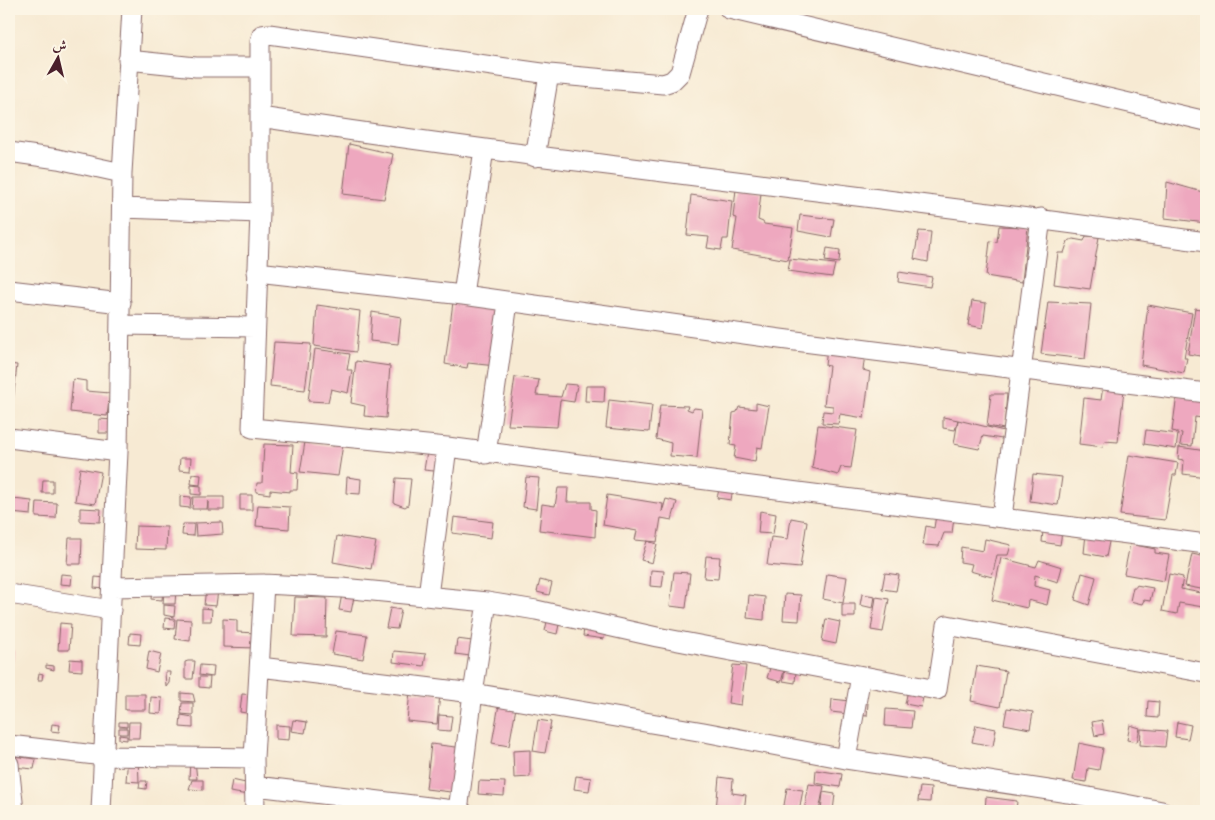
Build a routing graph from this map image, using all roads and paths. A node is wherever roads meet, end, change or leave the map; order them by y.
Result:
1 (132, 9) edge
2 (698, 9) edge
3 (729, 9) edge
4 (128, 60) junction
5 (259, 67) junction
6 (549, 74) junction
7 (260, 117) junction
8 (1206, 121) edge
9 (484, 149) junction
10 (9, 152) edge
11 (536, 157) junction
12 (122, 173) junction
13 (122, 208) junction
14 (260, 213) junction
15 (1041, 218) junction
16 (1206, 242) edge
17 (257, 272) junction
18 (9, 290) edge
19 (463, 295) junction
20 (121, 303) junction
21 (508, 303) junction
22 (121, 325) junction
23 (254, 327) junction
24 (1021, 369) junction
25 (1206, 393) edge
26 (9, 438) edge
27 (447, 447) junction
28 (118, 452) junction
29 (486, 454) junction
30 (1002, 517) junction
31 (1206, 544) edge
32 (264, 584) junction
33 (112, 587) junction
34 (9, 594) edge
35 (428, 596) junction
36 (488, 602) junction
37 (111, 610) junction
38 (260, 667) junction
39 (1206, 673) edge
40 (861, 676) junction
41 (473, 693) junction
42 (9, 745) edge
43 (104, 756) junction
44 (254, 758) junction
45 (846, 760) junction
46 (9, 764) edge
47 (256, 786) junction
48 (388, 806) edge
49 (14, 811) edge
50 (101, 811) edge
51 (255, 811) edge
52 (458, 811) edge
53 (462, 811) edge
54 (1162, 811) edge

1 - 4 street
2 - 6 street
3 - 8 street
4 - 5 street
4 - 12 street
5 - 6 street
5 - 7 street
6 - 11 street
7 - 9 street
7 - 14 street
9 - 11 street
9 - 19 street
10 - 12 street
11 - 15 street
12 - 13 street
13 - 14 street
13 - 20 street
14 - 17 street
15 - 16 street
15 - 24 street
17 - 19 street
17 - 23 street
18 - 20 street
19 - 21 street
20 - 22 street
21 - 24 street
21 - 29 street
22 - 23 street
22 - 28 street
23 - 27 street
24 - 25 street
24 - 30 street
26 - 28 street
27 - 29 street
27 - 35 street
28 - 33 street
29 - 30 street
30 - 31 street
32 - 33 street
32 - 35 street
32 - 38 street
33 - 37 street
34 - 37 street
35 - 36 street
36 - 40 street
36 - 41 street
37 - 43 street
38 - 41 street
38 - 44 street
39 - 40 street
40 - 45 street
41 - 45 street
41 - 52 street
42 - 43 street
43 - 44 street
43 - 50 street
44 - 47 street
45 - 54 street
46 - 49 street
47 - 48 street
47 - 51 street
48 - 52 street
52 - 53 street

